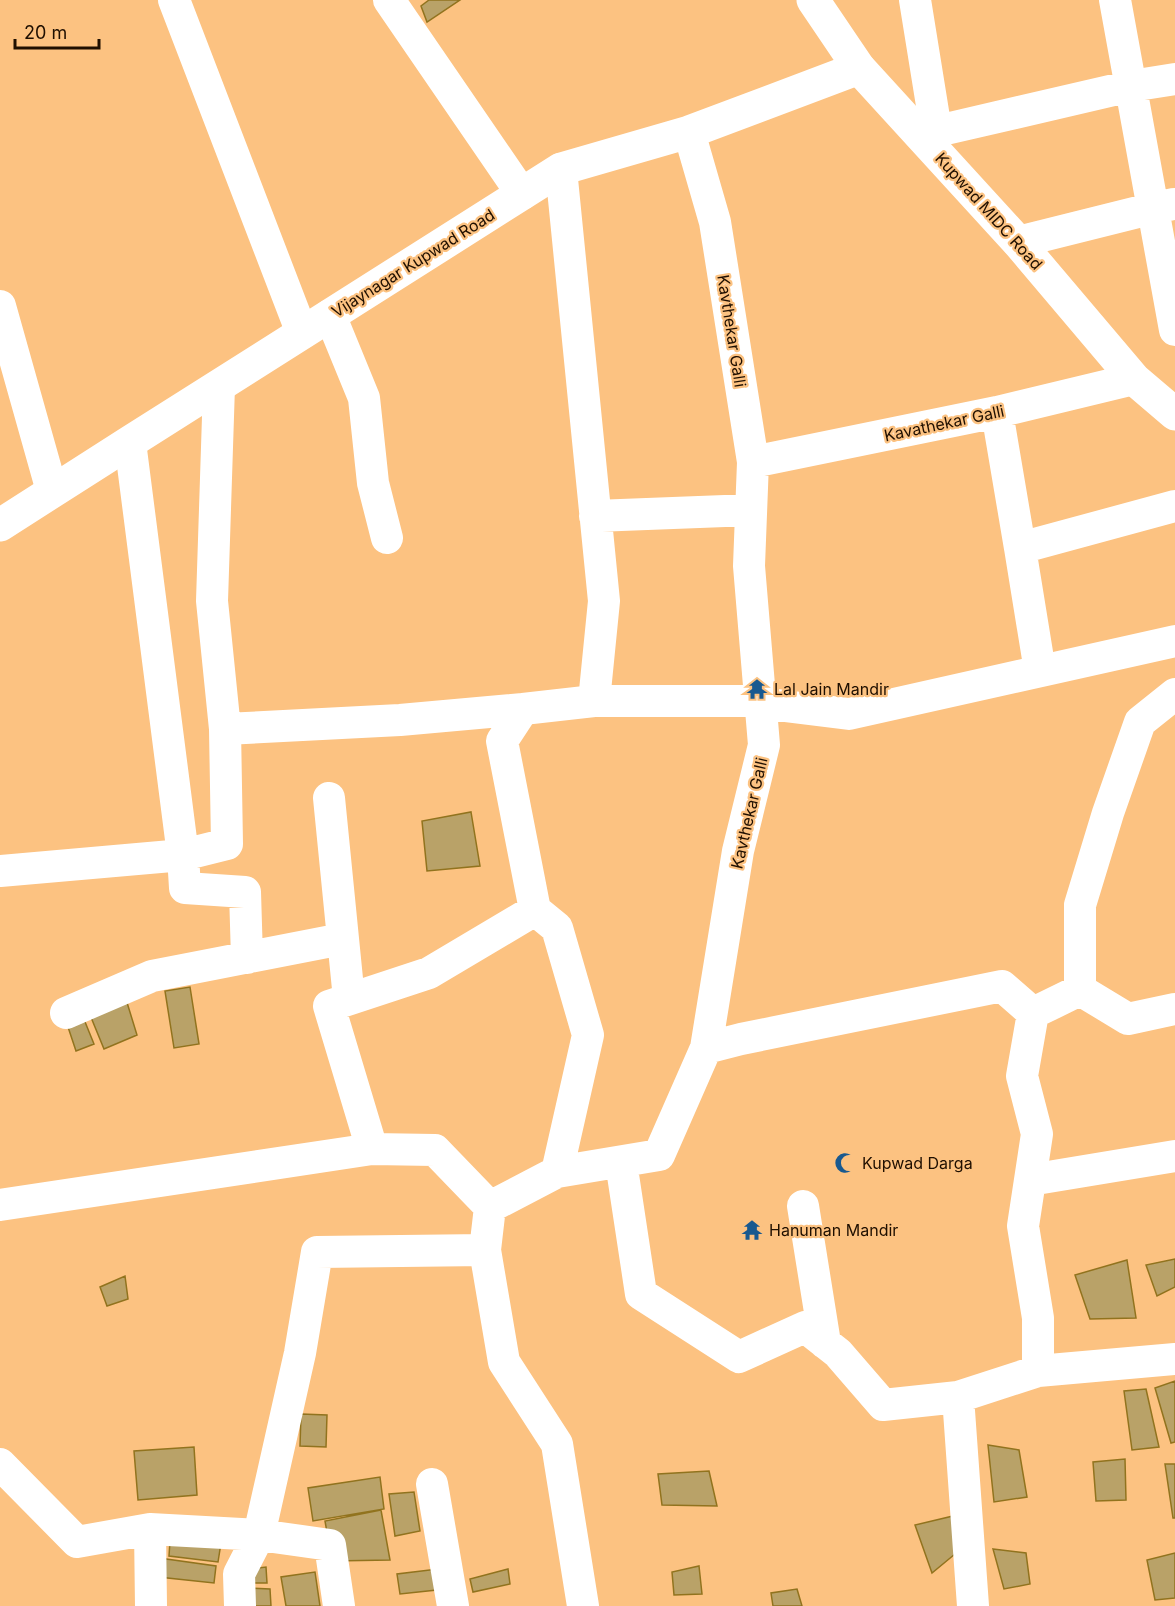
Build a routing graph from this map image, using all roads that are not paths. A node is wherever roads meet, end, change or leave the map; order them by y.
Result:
1 (174, 0) edge
2 (389, 0) edge
3 (813, 0) edge
4 (915, 0) edge
5 (1115, 0) edge
6 (859, 68) junction
7 (1175, 79) edge
8 (1131, 87) junction
9 (688, 132) junction
10 (928, 132) junction
11 (561, 169) junction
12 (522, 194) junction
13 (1164, 206) edge
14 (1018, 242) junction
15 (0, 306) edge
16 (330, 315) junction
17 (1175, 330) edge
18 (302, 333) junction
19 (1134, 379) junction
20 (219, 386) junction
21 (997, 412) junction
22 (1175, 414) edge
23 (130, 442) junction
24 (753, 462) junction
25 (52, 491) junction
26 (1175, 506) edge
27 (751, 510) junction
28 (595, 516) junction
29 (0, 525) edge
30 (387, 538) dead end
31 (1020, 548) junction
32 (1175, 641) edge
33 (1040, 671) junction
34 (1175, 694) edge
35 (594, 701) junction
36 (761, 701) junction
37 (523, 709) junction
38 (225, 729) junction
39 (329, 798) dead end
40 (183, 855) junction
41 (0, 872) edge
42 (535, 910) junction
43 (342, 939) junction
44 (247, 958) junction
45 (1080, 990) junction
46 (349, 999) junction
47 (1175, 1010) edge
48 (66, 1013) dead end
49 (1033, 1013) junction
50 (706, 1048) junction
51 (372, 1149) junction
52 (1175, 1156) edge
53 (621, 1162) junction
54 (557, 1172) junction
55 (1030, 1180) junction
56 (0, 1205) edge
57 (803, 1206) dead end
58 (490, 1207) junction
59 (485, 1250) junction
60 (825, 1343) junction
61 (1175, 1359) edge
62 (1038, 1371) junction
63 (958, 1397) junction
64 (0, 1464) edge
65 (432, 1484) dead end
66 (150, 1529) junction
67 (259, 1535) junction
68 (151, 1606) edge
69 (240, 1606) edge
70 (339, 1606) edge
71 (453, 1606) edge
72 (583, 1606) edge
73 (973, 1606) edge

1 - 18 street
2 - 12 street
3 - 6 street, Kupwad MIDC Road
4 - 10 street
5 - 8 street
6 - 9 street, Vijaynagar Kupwad Road
6 - 10 street, Kupwad MIDC Road
7 - 8 street
8 - 10 street
8 - 13 street
9 - 11 street, Vijaynagar Kupwad Road
9 - 24 street, Kavthekar Galli
10 - 14 street, Kupwad MIDC Road
11 - 12 street, Vijaynagar Kupwad Road
11 - 28 street
12 - 16 street, Vijaynagar Kupwad Road
13 - 14 street
13 - 17 street
14 - 19 street, Kupwad MIDC Road
15 - 25 street
16 - 18 street, Vijaynagar Kupwad Road
16 - 30 street
18 - 20 street, Vijaynagar Kupwad Road
19 - 21 street, Kavathekar Galli
19 - 22 street, Kupwad MIDC Road
20 - 23 street, Vijaynagar Kupwad Road
20 - 38 street
21 - 24 street, Kavathekar Galli
21 - 31 street
23 - 25 street, Vijaynagar Kupwad Road
23 - 40 street
24 - 27 street, Kavthekar Galli
25 - 29 street, Vijaynagar Kupwad Road
26 - 31 street
27 - 28 street
27 - 36 street, Kavthekar Galli
28 - 35 street
31 - 33 street
32 - 33 street
33 - 36 street
34 - 45 street
35 - 36 street
35 - 37 street
36 - 50 street, Kavthekar Galli
37 - 38 street
37 - 42 street
38 - 40 street
39 - 43 street
40 - 41 street
40 - 44 street
42 - 46 street
42 - 54 street
43 - 44 street
43 - 46 street
44 - 48 street
45 - 47 street
45 - 49 street
46 - 51 street
49 - 50 street
49 - 55 street
50 - 53 street, Kavthekar Galli
51 - 56 street
51 - 58 street
52 - 55 street
53 - 54 street
53 - 60 street
54 - 58 street
55 - 62 street
57 - 60 street
58 - 59 street
59 - 67 street
59 - 72 street
60 - 63 street
61 - 62 street
62 - 63 street
63 - 73 street
64 - 66 street
65 - 71 street
66 - 67 street
66 - 68 street
67 - 69 street
67 - 70 street

